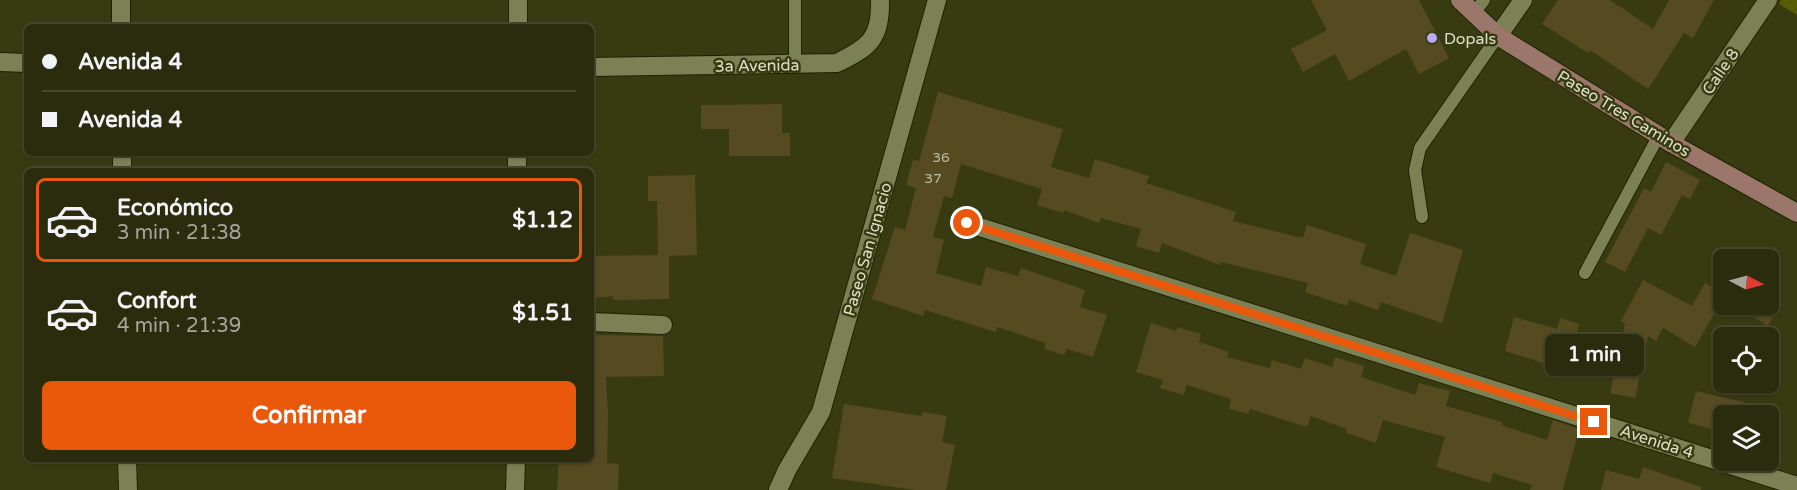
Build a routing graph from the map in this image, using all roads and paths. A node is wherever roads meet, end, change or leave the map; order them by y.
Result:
1 (121, 0) edge
2 (518, 0) edge
3 (795, 0) edge
4 (880, 0) edge
5 (937, 0) edge
6 (1460, 0) edge
7 (1523, 0) edge
8 (1768, 0) edge
9 (1479, 7) edge
10 (121, 24) edge
11 (518, 24) edge
12 (1498, 36) junction
13 (0, 62) edge
14 (24, 63) edge
15 (795, 64) junction
16 (594, 67) edge
17 (1665, 139) junction
18 (1797, 213) edge
19 (1422, 217) dead end
20 (967, 223) dead end
21 (1585, 273) dead end
22 (594, 322) edge
23 (663, 325) dead end
24 (127, 462) edge
25 (516, 462) edge
26 (1796, 485) edge
27 (128, 490) edge
28 (515, 490) edge
29 (778, 490) edge

1 - 10 street
2 - 11 street
3 - 15 lane
4 - 15 street, 3a Avenida
5 - 29 street, Paseo San Ignacio
6 - 9 street, Paseo Tres Caminos
7 - 12 street
8 - 17 street, Calle 8
9 - 12 street, Paseo Tres Caminos
12 - 17 street, Paseo Tres Caminos
12 - 19 lane
13 - 14 street
15 - 16 street, 3a Avenida
17 - 18 street, Paseo Tres Caminos
17 - 21 lane
20 - 26 street, Avenida 4
22 - 23 street
24 - 27 street
25 - 28 street

